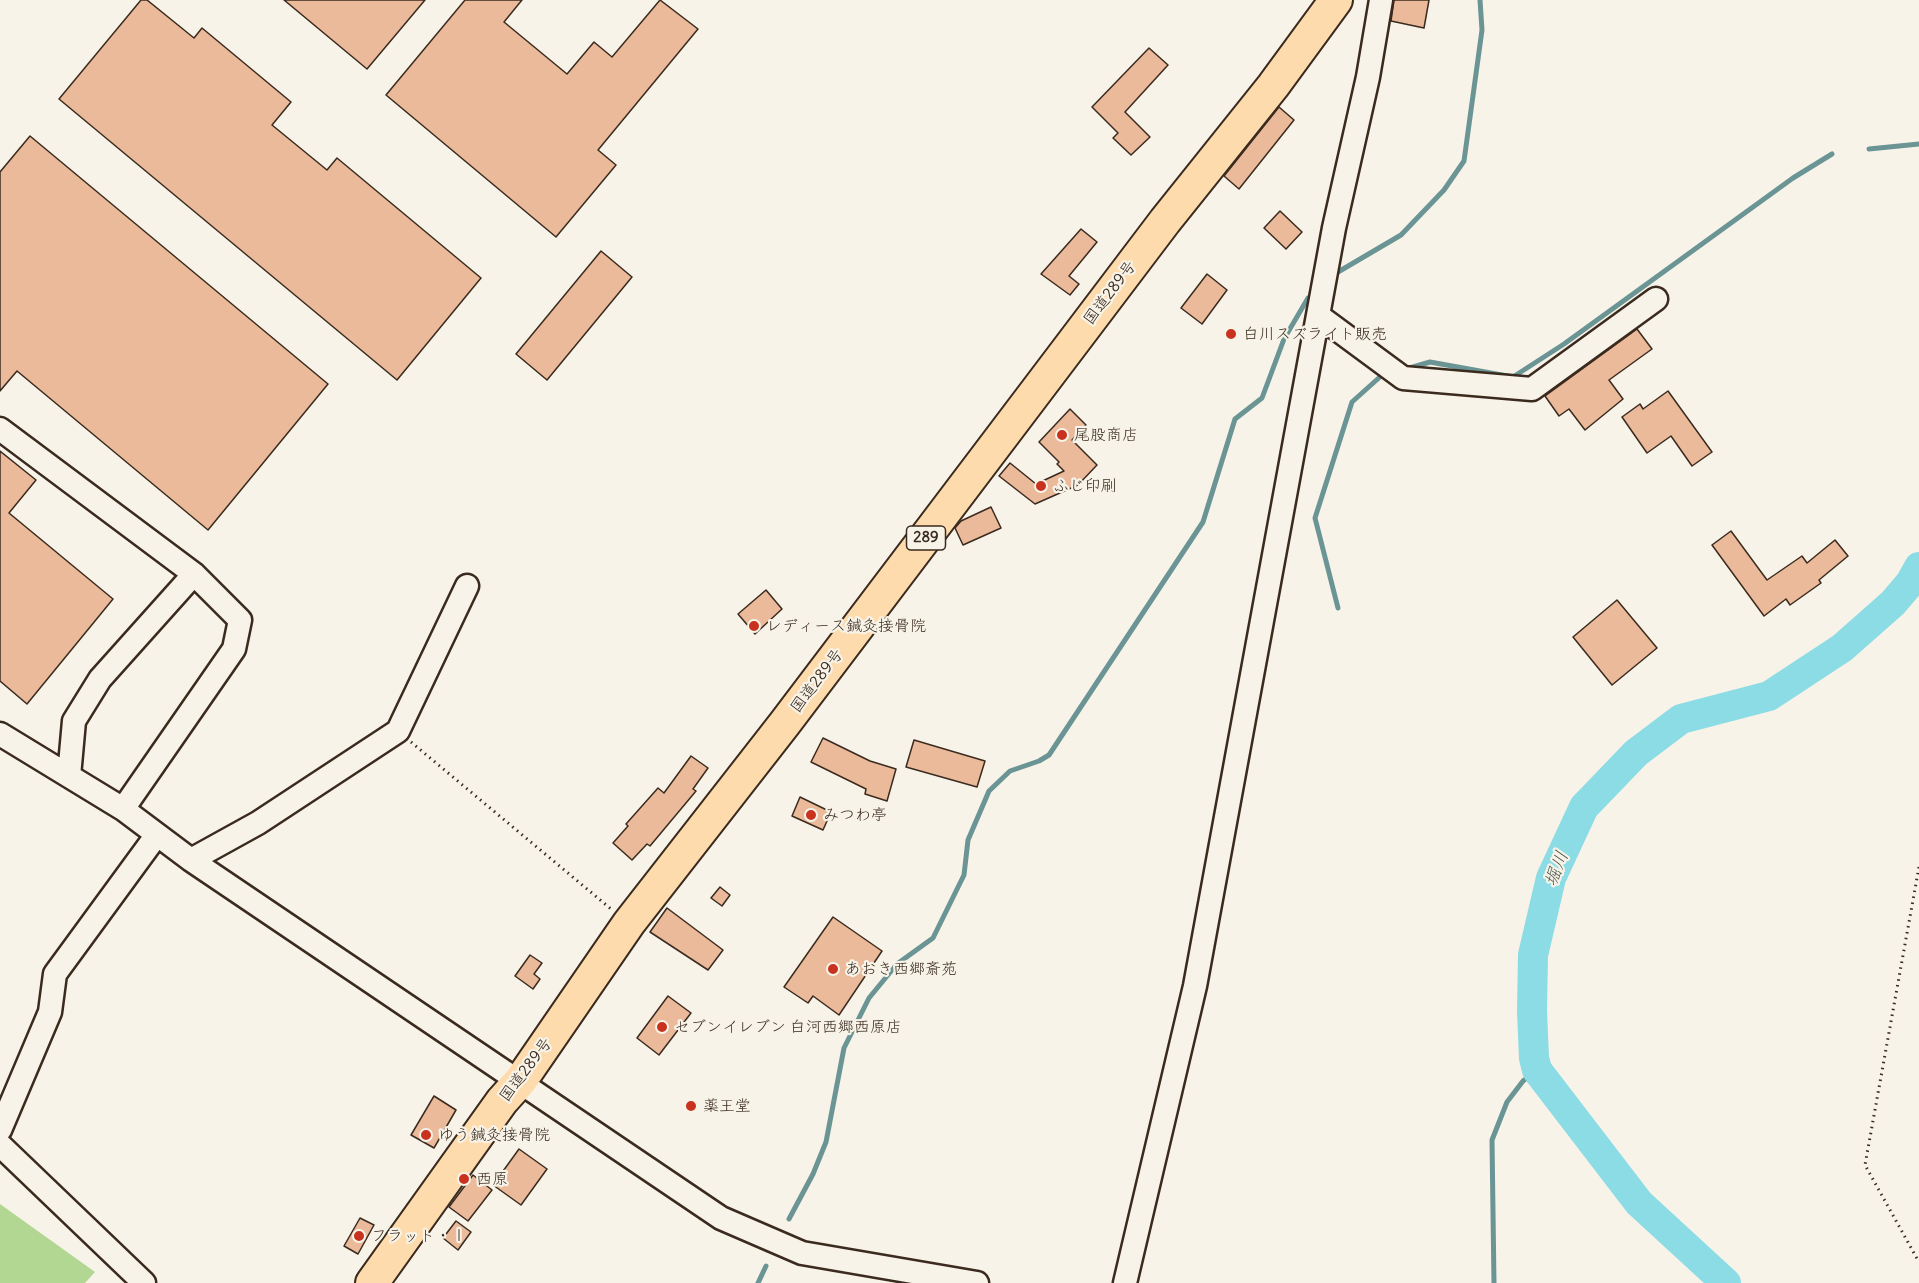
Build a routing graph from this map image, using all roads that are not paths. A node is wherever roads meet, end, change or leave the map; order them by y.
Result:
1 (1336, 0) edge
2 (1381, 0) edge
3 (1656, 299) dead end
4 (1319, 316) junction
5 (0, 429) edge
6 (194, 574) junction
7 (467, 586) dead end
8 (0, 734) edge
9 (69, 776) junction
10 (123, 809) junction
11 (156, 836) junction
12 (191, 860) junction
13 (521, 1080) junction
14 (0, 1130) edge
15 (0, 1145) edge
16 (144, 1283) edge
17 (372, 1283) edge
18 (976, 1283) edge
19 (1125, 1283) edge

1 - 13 highway, 国道289号 / 289
2 - 4 street
3 - 4 street
4 - 19 street
5 - 6 street
6 - 9 street
6 - 10 street
7 - 12 street
8 - 9 street
9 - 10 street
10 - 11 street
11 - 12 street
11 - 14 street
12 - 13 street
13 - 17 highway, 国道289号 / 289
13 - 18 street
15 - 16 street

